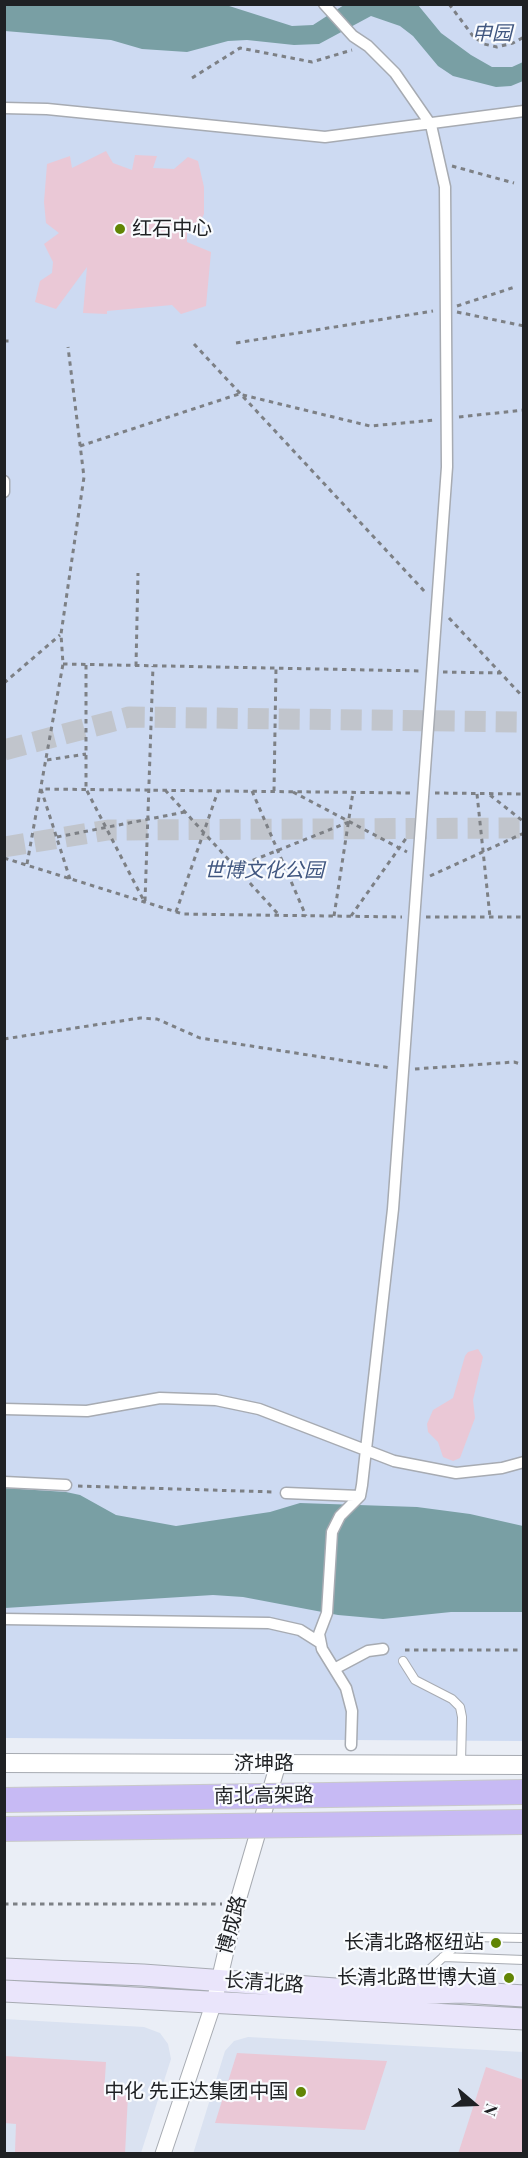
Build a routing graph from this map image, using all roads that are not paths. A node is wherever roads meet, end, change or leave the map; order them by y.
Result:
1 (324, 4) edge
2 (4, 108) edge
3 (524, 111) edge
4 (431, 125) junction
5 (4, 482) edge
6 (4, 492) edge
7 (4, 1409) edge
8 (364, 1450) junction
9 (524, 1462) edge
10 (4, 1482) edge
11 (66, 1485) road end
12 (286, 1493) road end
13 (360, 1496) junction
14 (4, 1619) edge
15 (319, 1642) junction
16 (383, 1649) road end
17 (403, 1661) dead end
18 (336, 1668) junction
19 (351, 1745) dead end
20 (4, 1762) edge
21 (278, 1764) junction
22 (461, 1765) junction
23 (524, 1765) edge
24 (524, 1792) edge
25 (4, 1800) edge
26 (524, 1822) edge
27 (4, 1829) edge
28 (524, 1938) edge
29 (442, 1957) junction
30 (524, 1960) edge
31 (4, 1969) edge
32 (217, 1980) junction
33 (4, 1991) edge
34 (404, 1994) junction
35 (524, 1996) edge
36 (214, 2002) junction
37 (524, 2019) edge
38 (163, 2154) edge

1 - 4 street
2 - 4 street
3 - 4 street
4 - 8 street
5 - 6 street
7 - 8 street
8 - 9 street
8 - 13 street
10 - 11 street
12 - 13 street
13 - 15 street
14 - 15 street
15 - 18 street
16 - 18 street
17 - 22 lane
18 - 19 street
20 - 21 street, 济坤路
21 - 22 street, 济坤路
21 - 32 street, 博成路
22 - 23 street, 济坤路
24 - 25 highway, 南北高架路, bridge
26 - 27 highway, 南北高架路, bridge
28 - 29 lane
29 - 30 lane
29 - 34 lane
31 - 32 main road, 长清北路
32 - 34 main road, 长清北路
32 - 36 street, 博成路
33 - 36 main road, 长清北路
34 - 35 main road, 长清北路
36 - 37 main road, 长清北路
36 - 38 street, 博成路

